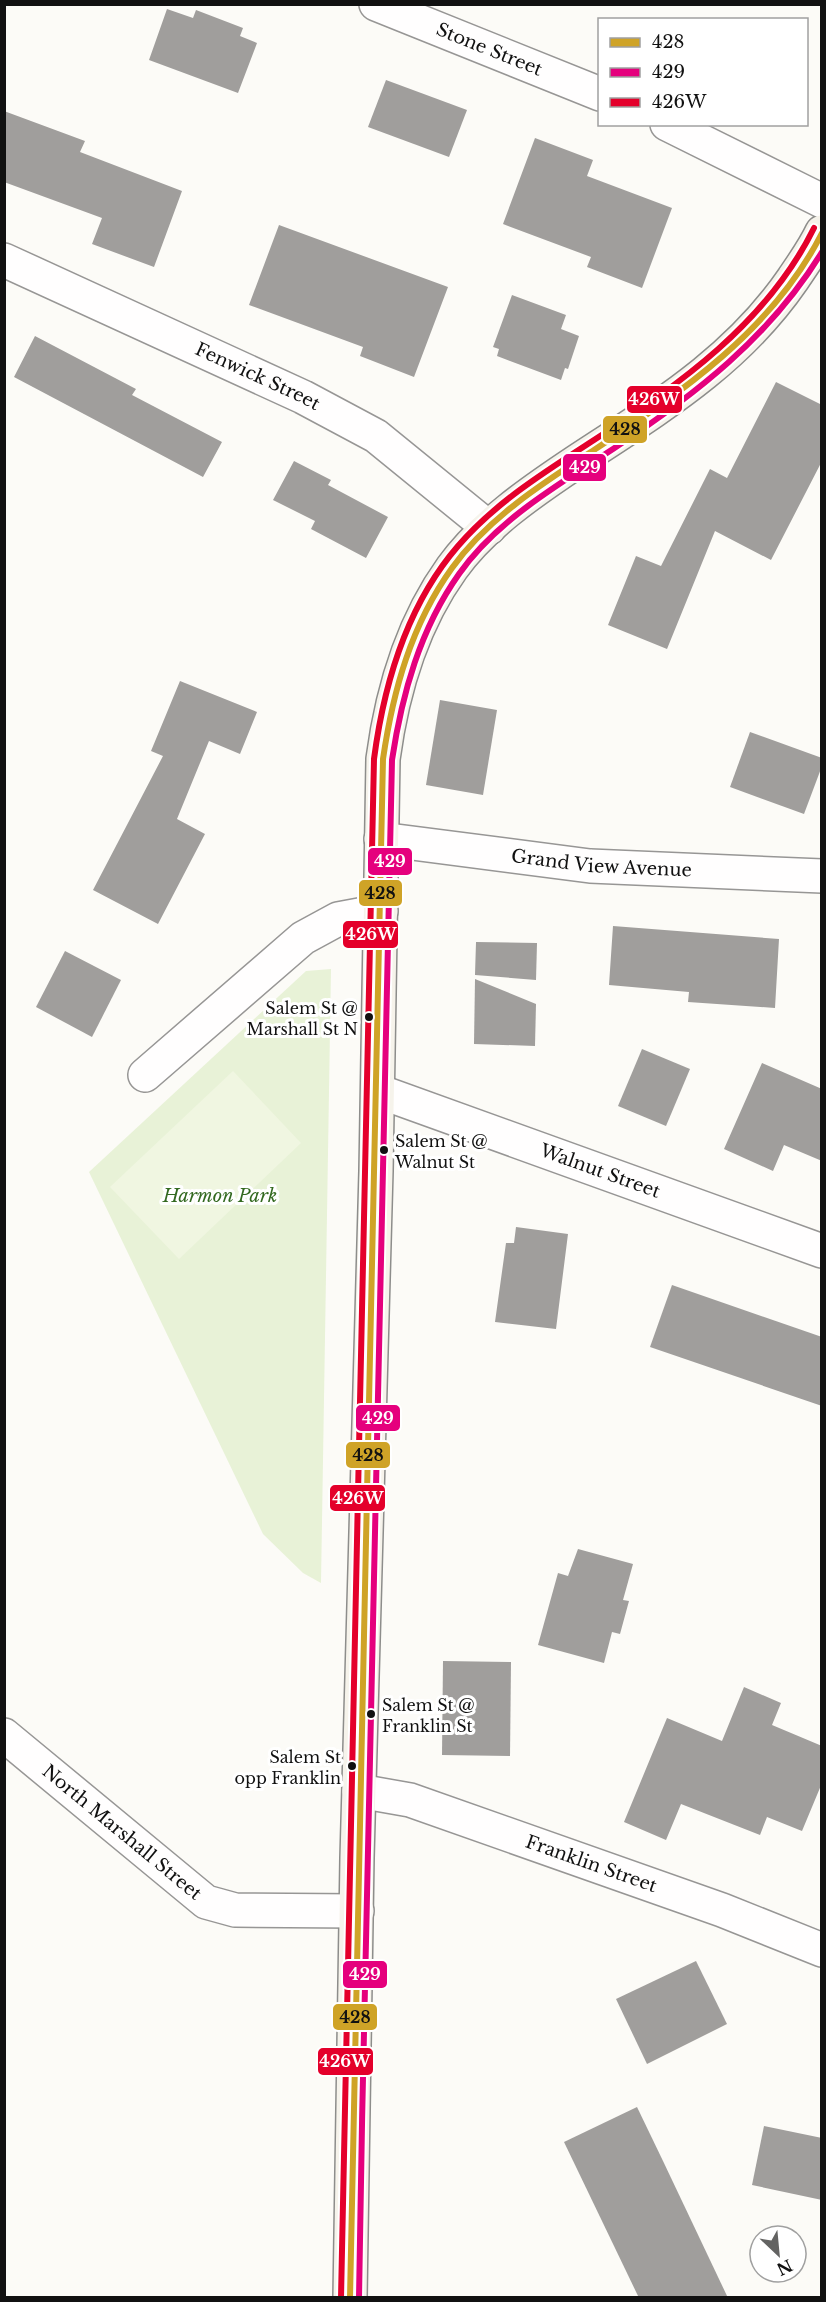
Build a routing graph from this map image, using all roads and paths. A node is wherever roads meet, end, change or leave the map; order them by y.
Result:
1 (376, 4) edge
2 (598, 93) edge
3 (671, 126) edge
4 (822, 201) edge
5 (822, 232) edge
6 (4, 260) edge
7 (489, 528) junction
8 (381, 839) junction
9 (822, 876) edge
10 (381, 911) junction
11 (146, 1075) dead end
12 (378, 1091) junction
13 (822, 1251) edge
14 (4, 1735) edge
15 (359, 1791) junction
16 (357, 1911) junction
17 (822, 1950) edge
18 (350, 2298) edge

1 - 2 street, Stone Street
3 - 4 street
5 - 7 main road
6 - 7 street, Fenwick Street
7 - 8 main road
8 - 9 street, Grand View Avenue
8 - 10 main road
10 - 11 street
10 - 12 main road
12 - 13 street, Walnut Street
12 - 15 main road
14 - 16 street, North Marshall Street
15 - 16 main road
15 - 17 street, Franklin Street
16 - 18 main road

